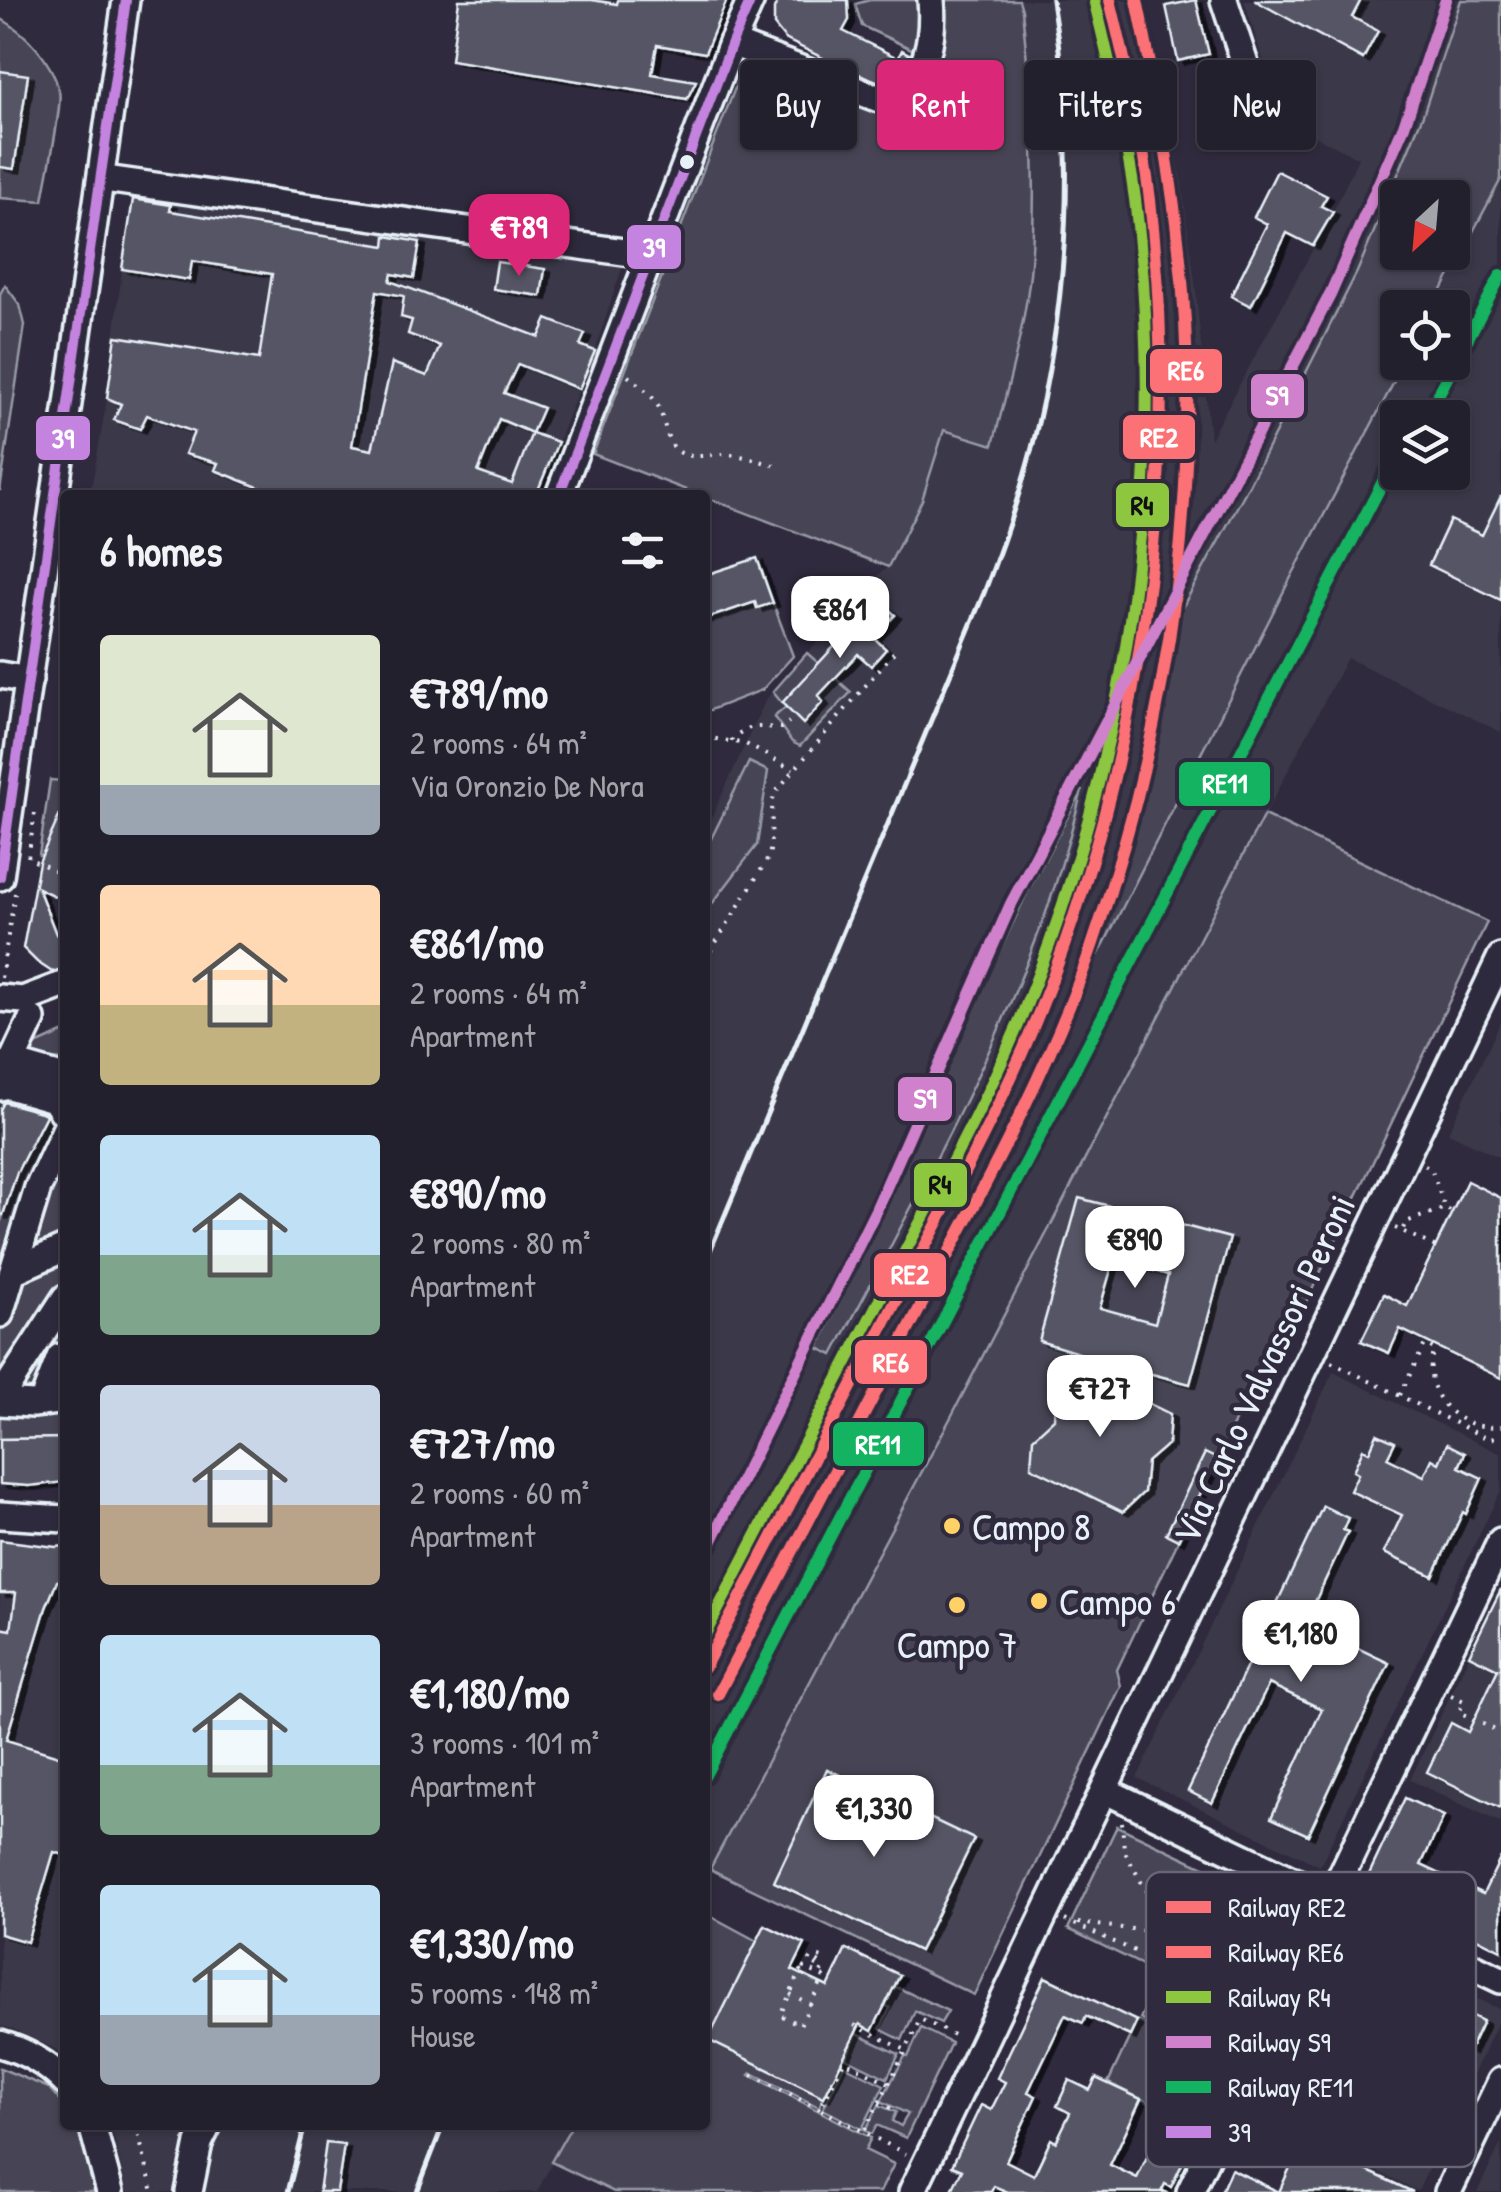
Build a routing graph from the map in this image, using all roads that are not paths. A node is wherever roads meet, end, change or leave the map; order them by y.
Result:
1 (126, 0) edge
2 (751, 0) edge
3 (932, 0) edge
4 (1224, 0) edge
5 (732, 42) junction
6 (1244, 60) edge
7 (112, 180) dead end
8 (631, 254) dead end
9 (561, 490) edge
10 (0, 675) edge
11 (29, 680) junction
12 (0, 877) edge
13 (1501, 957) edge
14 (60, 986) edge
15 (0, 998) edge
16 (32, 1019) dead end
17 (5, 1078) edge
18 (60, 1078) edge
19 (60, 1108) edge
20 (60, 1141) edge
21 (60, 1252) edge
22 (5, 1293) edge
23 (60, 1306) edge
24 (42, 1334) junction
25 (60, 1357) edge
26 (60, 1370) edge
27 (0, 1400) edge
28 (54, 1401) edge
29 (0, 1515) edge
30 (60, 1519) edge
31 (1499, 1549) edge
32 (1104, 1790) junction
33 (1276, 1872) edge
34 (1343, 1872) edge
35 (1476, 1968) edge
36 (1501, 1980) edge
37 (0, 2044) edge
38 (60, 2078) edge
39 (1501, 2081) edge
40 (93, 2130) edge
41 (206, 2130) edge
42 (1476, 2133) edge
43 (1202, 2167) edge
44 (1460, 2167) edge
45 (110, 2192) edge
46 (189, 2192) edge
47 (912, 2192) edge
48 (1190, 2192) edge
49 (1448, 2192) edge

1 - 11 street
2 - 5 street
3 - 5 street
4 - 6 street
5 - 9 street
7 - 8 street
10 - 11 street
11 - 12 street
13 - 32 street, Via Carlo Valvassori Peroni
14 - 15 street
16 - 17 street
17 - 18 street
17 - 19 street
20 - 22 street
21 - 22 street
23 - 24 street
24 - 25 street
24 - 27 street
26 - 28 street
27 - 28 street
29 - 30 street
31 - 34 street
32 - 33 street
32 - 47 street, Via Carlo Valvassori Peroni
35 - 36 street
37 - 38 street
39 - 42 street
40 - 45 street
41 - 46 street
43 - 48 street
44 - 49 street

